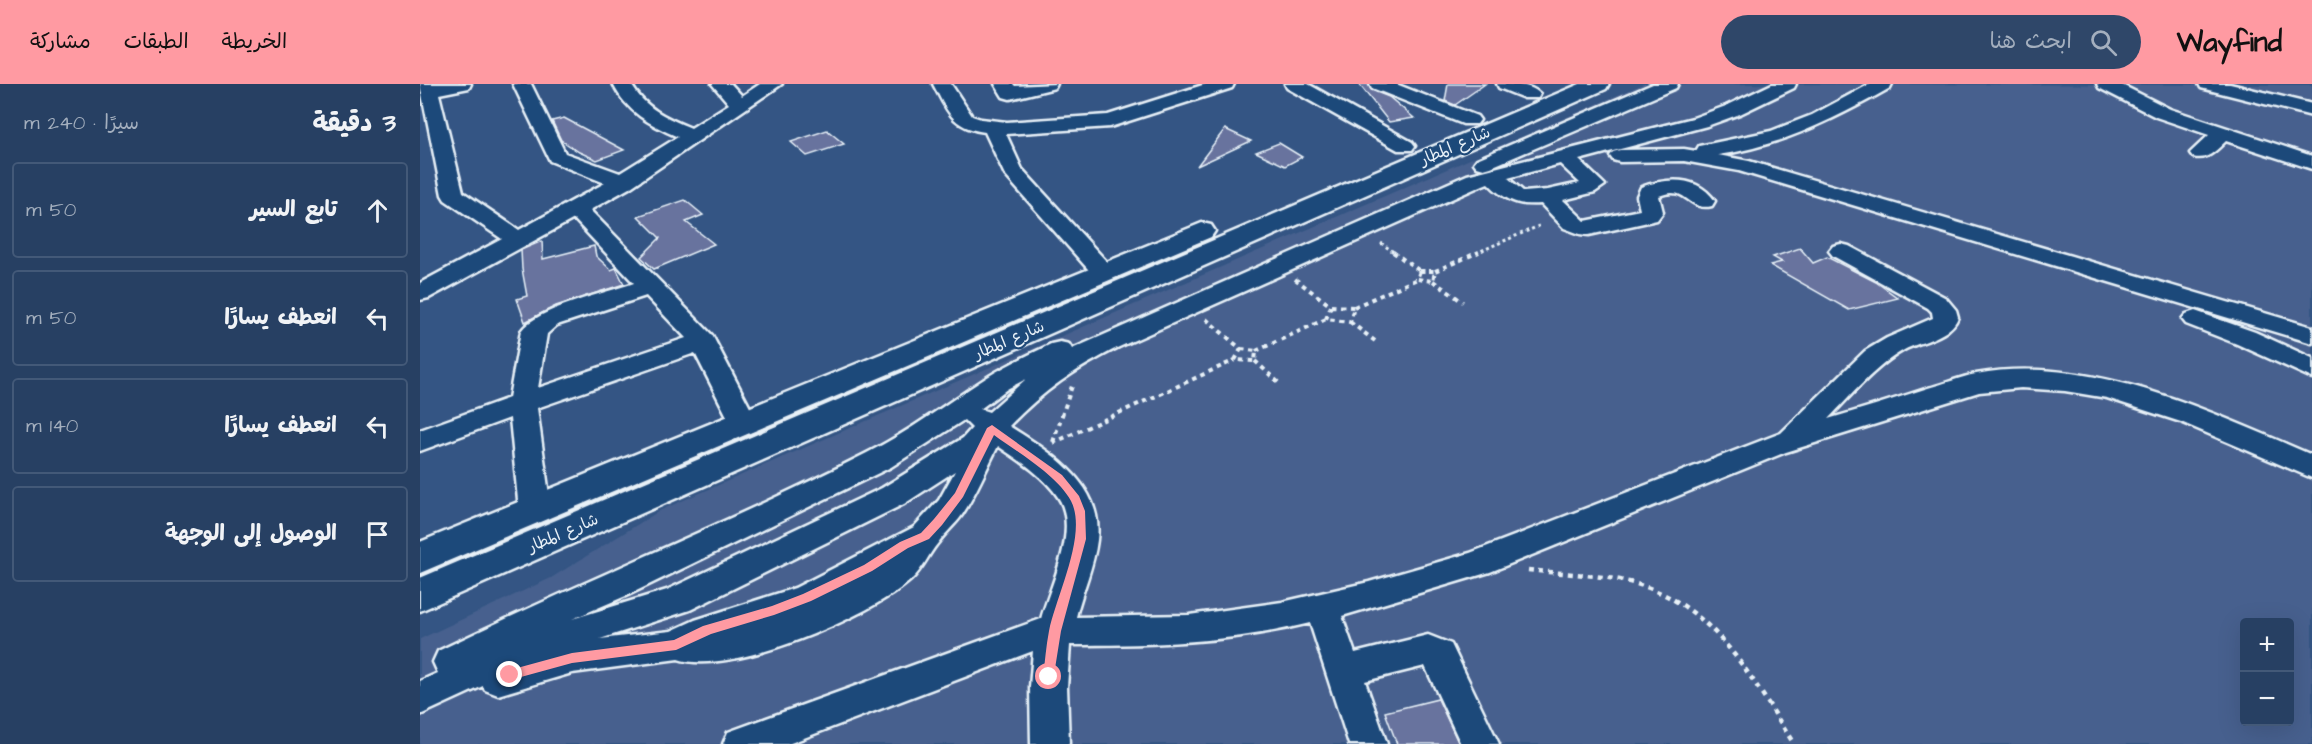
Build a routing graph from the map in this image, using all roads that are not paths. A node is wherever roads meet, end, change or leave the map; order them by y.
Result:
1 (462, 84) edge
2 (522, 84) edge
3 (622, 84) edge
4 (721, 84) edge
5 (773, 84) edge
6 (942, 84) edge
7 (1004, 84) edge
8 (1048, 84) edge
9 (1225, 84) edge
10 (1294, 84) edge
11 (1379, 84) edge
12 (1598, 84) edge
13 (1669, 84) edge
14 (1786, 84) edge
15 (1883, 84) edge
16 (2106, 84) edge
17 (2208, 84) edge
18 (2248, 84) edge
19 (2282, 84) edge
20 (429, 87) edge
21 (1531, 87) edge
22 (2307, 94) edge
23 (740, 105) junction
24 (2312, 110) edge
25 (1470, 120) junction
26 (993, 128) junction
27 (2223, 133) junction
28 (693, 136) junction
29 (1547, 136) junction
30 (1405, 146) junction
31 (2200, 153) dead end
32 (1665, 154) junction
33 (1562, 158) junction
34 (2312, 163) edge
35 (1492, 175) junction
36 (623, 182) junction
37 (1545, 196) junction
38 (1704, 201) dead end
39 (577, 208) junction
40 (519, 240) junction
41 (2021, 248) junction
42 (1840, 251) dead end
43 (1104, 272) junction
44 (651, 286) junction
45 (420, 293) edge
46 (2312, 335) edge
47 (703, 341) junction
48 (2312, 369) edge
49 (522, 403) junction
50 (963, 408) junction
51 (744, 423) junction
52 (992, 428) junction
53 (420, 441) edge
54 (1790, 441) junction
55 (2312, 467) edge
56 (535, 510) junction
57 (420, 558) edge
58 (420, 595) edge
59 (1322, 607) junction
60 (601, 608) junction
61 (1055, 631) junction
62 (1343, 670) junction
63 (420, 678) edge
64 (420, 699) edge
65 (420, 715) edge
66 (760, 740) edge
67 (1050, 744) edge
68 (1368, 744) edge
69 (1480, 744) edge

1 - 20 street
2 - 36 street
3 - 28 street
4 - 23 street
5 - 23 street
6 - 26 street
7 - 8 street
9 - 26 street
10 - 30 street
11 - 25 street
12 - 58 main road, شارع المطار
13 - 29 street
14 - 33 street
15 - 32 street
16 - 27 street
17 - 24 street
18 - 22 street
19 - 22 street
20 - 40 street
21 - 25 main road, شارع المطار
23 - 28 street
25 - 30 main road, شارع المطار
26 - 43 street
27 - 31 street
27 - 34 street
28 - 36 street
29 - 33 street
29 - 50 street
30 - 43 main road, شارع المطار
32 - 33 street
32 - 41 street
33 - 35 street
33 - 37 street
35 - 37 street
35 - 52 street
36 - 39 street
37 - 38 street
39 - 40 street
39 - 44 street
40 - 45 street
41 - 46 street
41 - 48 street
42 - 54 street
43 - 51 main road, شارع المطار
44 - 47 street
44 - 49 street
47 - 49 street
47 - 51 street
49 - 53 street
49 - 56 street
50 - 52 street
50 - 60 street
51 - 56 main road, شارع المطار
52 - 60 street
52 - 61 street
52 - 65 street
54 - 55 street
54 - 59 street
56 - 57 main road, شارع المطار
59 - 61 street
59 - 62 street
60 - 63 street
60 - 64 street
61 - 66 street
61 - 67 street
62 - 68 street
62 - 69 street

